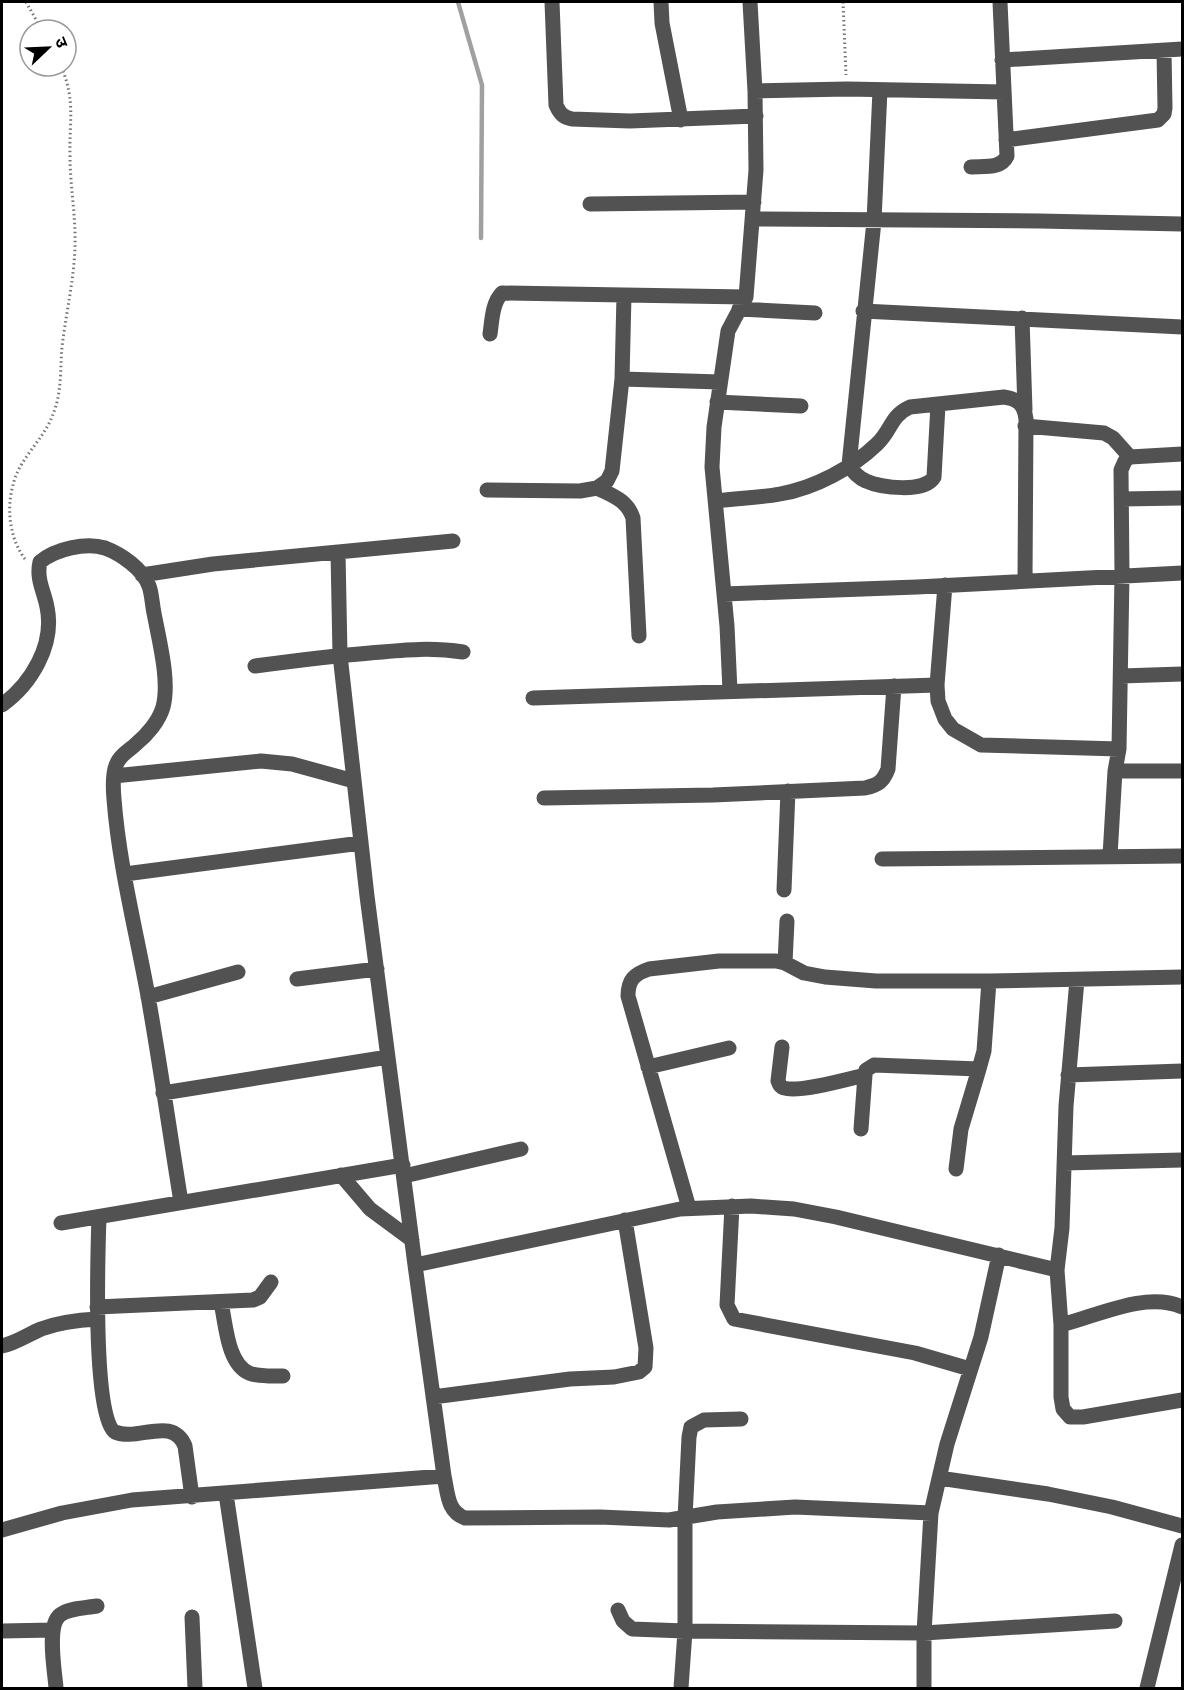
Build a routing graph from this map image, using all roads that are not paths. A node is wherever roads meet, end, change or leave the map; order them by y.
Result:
1 (552, 2) edge
2 (661, 2) edge
3 (750, 2) edge
4 (1000, 2) edge
5 (1182, 49) edge
6 (1164, 51) junction
7 (1002, 60) junction
8 (879, 90) junction
9 (755, 91) junction
10 (1004, 92) junction
11 (756, 116) junction
12 (681, 120) junction
13 (1006, 140) junction
14 (971, 167) dead end
15 (754, 202) junction
16 (590, 204) dead end
17 (753, 219) junction
18 (874, 221) junction
19 (1182, 224) edge
20 (624, 295) junction
21 (742, 303) junction
22 (863, 311) junction
23 (815, 313) dead end
24 (1022, 318) junction
25 (1182, 327) edge
26 (490, 334) dead end
27 (622, 379) junction
28 (720, 382) junction
29 (717, 402) junction
30 (938, 405) junction
31 (801, 406) dead end
32 (1025, 410) junction
33 (1026, 426) junction
34 (1182, 454) edge
35 (1130, 457) junction
36 (849, 465) junction
37 (597, 488) junction
38 (487, 490) dead end
39 (1182, 498) edge
40 (1122, 500) junction
41 (716, 501) junction
42 (453, 541) dead end
43 (338, 552) junction
44 (1182, 573) edge
45 (142, 575) junction
46 (1122, 575) junction
47 (1025, 580) junction
48 (945, 585) junction
49 (724, 594) junction
50 (639, 636) dead end
51 (463, 652) dead end
52 (340, 655) junction
53 (255, 666) dead end
54 (1182, 674) edge
55 (1121, 676) junction
56 (937, 685) junction
57 (894, 686) junction
58 (730, 691) junction
59 (533, 698) dead end
60 (2, 705) edge
61 (1119, 749) junction
62 (1116, 771) junction
63 (1182, 771) edge
64 (114, 776) junction
65 (354, 781) junction
66 (788, 791) junction
67 (544, 798) dead end
68 (361, 843) junction
69 (1110, 856) junction
70 (1182, 856) edge
71 (882, 859) dead end
72 (125, 874) junction
73 (784, 890) dead end
74 (787, 921) dead end
75 (785, 963) junction
76 (377, 969) junction
77 (238, 972) dead end
78 (1182, 978) edge
79 (297, 979) dead end
80 (1077, 980) junction
81 (989, 981) junction
82 (148, 997) junction
83 (782, 1047) dead end
84 (729, 1048) dead end
85 (388, 1057) junction
86 (648, 1067) junction
87 (979, 1069) junction
88 (1182, 1071) edge
89 (865, 1075) junction
90 (1068, 1075) junction
91 (163, 1093) junction
92 (861, 1129) dead end
93 (521, 1149) dead end
94 (1182, 1160) edge
95 (1064, 1163) junction
96 (956, 1169) dead end
97 (404, 1170) junction
98 (340, 1175) junction
99 (181, 1202) junction
100 (732, 1206) junction
101 (685, 1209) junction
102 (99, 1217) junction
103 (625, 1220) junction
104 (61, 1223) dead end
105 (412, 1240) junction
106 (999, 1255) junction
107 (415, 1265) junction
108 (1057, 1270) junction
109 (271, 1282) dead end
110 (221, 1303) junction
111 (1182, 1307) edge
112 (97, 1313) junction
113 (1061, 1325) junction
114 (2, 1346) edge
115 (970, 1369) junction
116 (283, 1376) dead end
117 (433, 1397) junction
118 (1182, 1401) edge
119 (741, 1419) dead end
120 (444, 1476) junction
121 (939, 1478) junction
122 (226, 1494) junction
123 (192, 1497) junction
124 (931, 1513) junction
125 (685, 1518) junction
126 (1182, 1526) edge
127 (2, 1530) edge
128 (1182, 1545) edge
129 (97, 1606) dead end
130 (618, 1610) dead end
131 (192, 1617) dead end
132 (1115, 1621) dead end
133 (53, 1630) junction
134 (2, 1631) edge
135 (685, 1631) junction
136 (924, 1634) junction
137 (56, 1689) edge
138 (195, 1689) edge
139 (255, 1689) edge
140 (681, 1689) edge
141 (924, 1689) edge
142 (1147, 1689) edge

1 - 12 street
2 - 12 street
3 - 9 street
4 - 7 street
5 - 6 street
6 - 7 street
6 - 13 street
7 - 10 street
8 - 9 street
8 - 10 street
8 - 18 street
9 - 11 street
10 - 13 street
11 - 12 street
11 - 15 street
13 - 14 street
15 - 16 street
15 - 17 street
17 - 18 street
17 - 21 street
18 - 19 street
18 - 22 street
20 - 21 street
20 - 26 street
20 - 27 street
21 - 23 street
21 - 28 street
22 - 24 street
22 - 36 street
24 - 25 street
24 - 32 street
27 - 28 street
27 - 37 street
28 - 29 street
29 - 31 street
29 - 41 street
30 - 32 street
30 - 36 street
30 - 36 street
32 - 33 street
33 - 35 street
33 - 47 street
34 - 35 street
35 - 40 street
36 - 41 street
37 - 38 street
37 - 50 street
39 - 40 street
40 - 46 street
41 - 49 street
42 - 43 street
43 - 45 street
43 - 52 street
44 - 46 street
45 - 60 street
45 - 64 street
46 - 47 street
46 - 55 street
47 - 48 street
48 - 49 street
48 - 56 street
49 - 58 street
51 - 52 street
52 - 53 street
52 - 65 street
54 - 55 street
55 - 61 street
56 - 57 street
56 - 61 street
57 - 58 street
57 - 66 street
58 - 59 street
61 - 62 street
62 - 63 street
62 - 69 street
64 - 65 street
64 - 72 street
65 - 68 street
66 - 67 street
66 - 73 street
68 - 72 street
68 - 76 street
69 - 70 street
69 - 71 street
72 - 82 street
74 - 75 street
75 - 81 street
75 - 86 street
76 - 79 street
76 - 85 street
77 - 82 street
78 - 80 street
80 - 81 street
80 - 90 street
81 - 87 street
82 - 91 street
83 - 89 street
84 - 86 street
85 - 91 street
85 - 97 street
86 - 101 street
87 - 89 street
87 - 96 street
88 - 90 street
89 - 92 street
90 - 95 street
91 - 99 street
93 - 97 street
94 - 95 street
95 - 108 street
97 - 98 street
97 - 105 street
98 - 99 street
98 - 105 street
99 - 102 street
100 - 101 street
100 - 106 street
100 - 115 street
101 - 103 street
102 - 104 street
102 - 112 street
103 - 107 street
103 - 117 street
105 - 107 street
106 - 108 street
106 - 115 street
107 - 117 street
108 - 113 street
109 - 110 street
110 - 112 street
110 - 116 street
111 - 113 street
112 - 114 street
112 - 123 street
113 - 118 street
115 - 121 street
117 - 120 street
119 - 125 street
120 - 122 street
120 - 125 street
121 - 124 street
121 - 126 street
122 - 123 street
122 - 139 street
123 - 127 street
124 - 125 street
124 - 136 street
125 - 135 street
128 - 142 street
129 - 133 street
130 - 135 street
131 - 138 street
132 - 136 street
133 - 134 street
133 - 137 street
135 - 136 street
135 - 140 street
136 - 141 street

